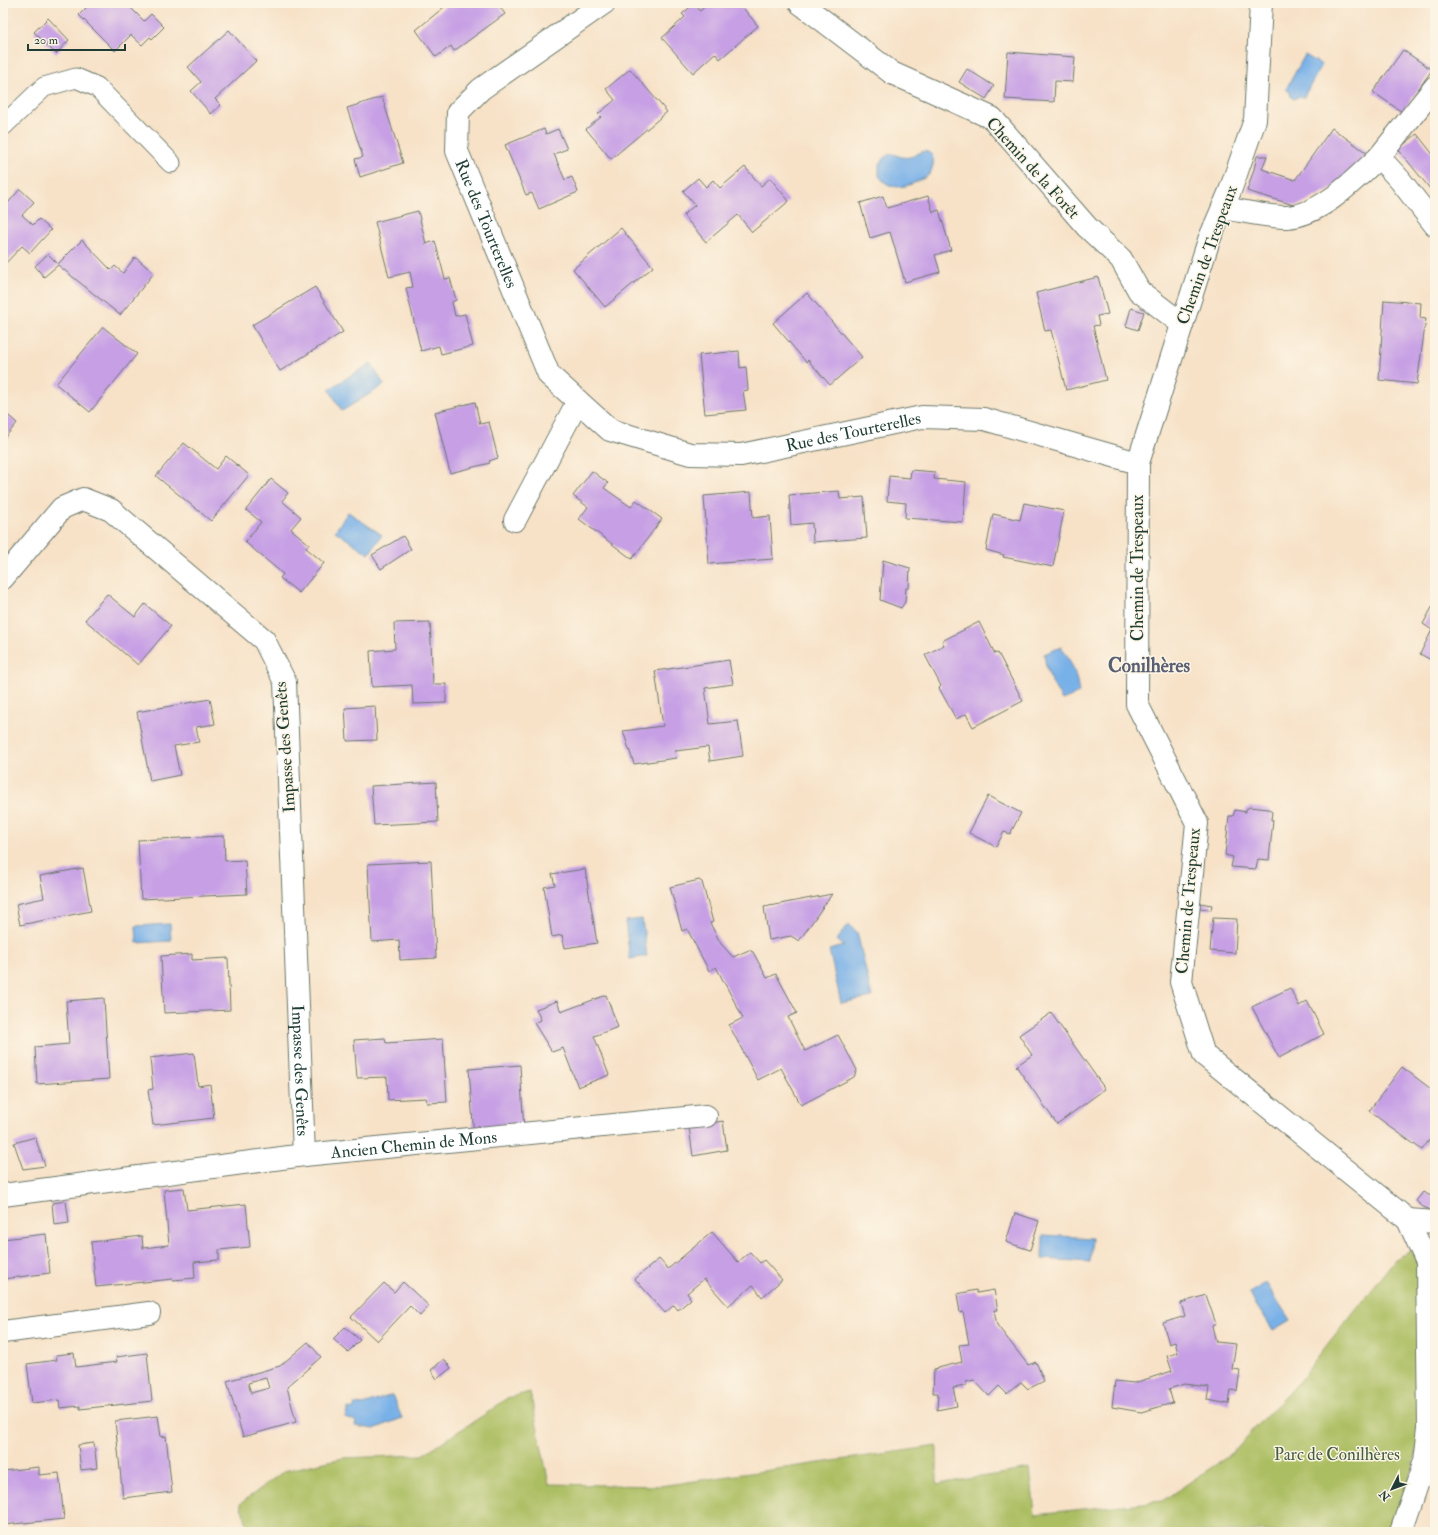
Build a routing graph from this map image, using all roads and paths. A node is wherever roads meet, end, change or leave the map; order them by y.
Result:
1 (604, 3) edge
2 (800, 3) edge
3 (1261, 3) edge
4 (1435, 87) edge
5 (3, 126) edge
6 (1379, 157) junction
7 (171, 163) dead end
8 (1223, 208) junction
9 (1435, 225) edge
10 (1182, 324) junction
11 (578, 401) junction
12 (1138, 463) junction
13 (515, 520) dead end
14 (3, 578) edge
15 (706, 1116) dead end
16 (304, 1155) junction
17 (3, 1195) edge
18 (1408, 1220) junction
19 (1435, 1222) edge
20 (149, 1313) dead end
21 (3, 1332) edge
22 (1402, 1532) edge

1 - 11 street, Rue des Tourterelles
2 - 10 street, Chemin de la Forêt
3 - 8 street, Chemin de Trespeaux
4 - 6 street
5 - 7 lane
6 - 8 street
6 - 9 street
8 - 10 street, Chemin de Trespeaux
10 - 12 street, Chemin de Trespeaux
11 - 12 street, Rue des Tourterelles
11 - 13 street
12 - 18 street, Chemin de Trespeaux
14 - 16 street, Impasse des Genêts
15 - 16 street, Ancien Chemin de Mons
16 - 17 street, Ancien Chemin de Mons
18 - 19 street
18 - 22 street, Chemin de Trespeaux
20 - 21 street

